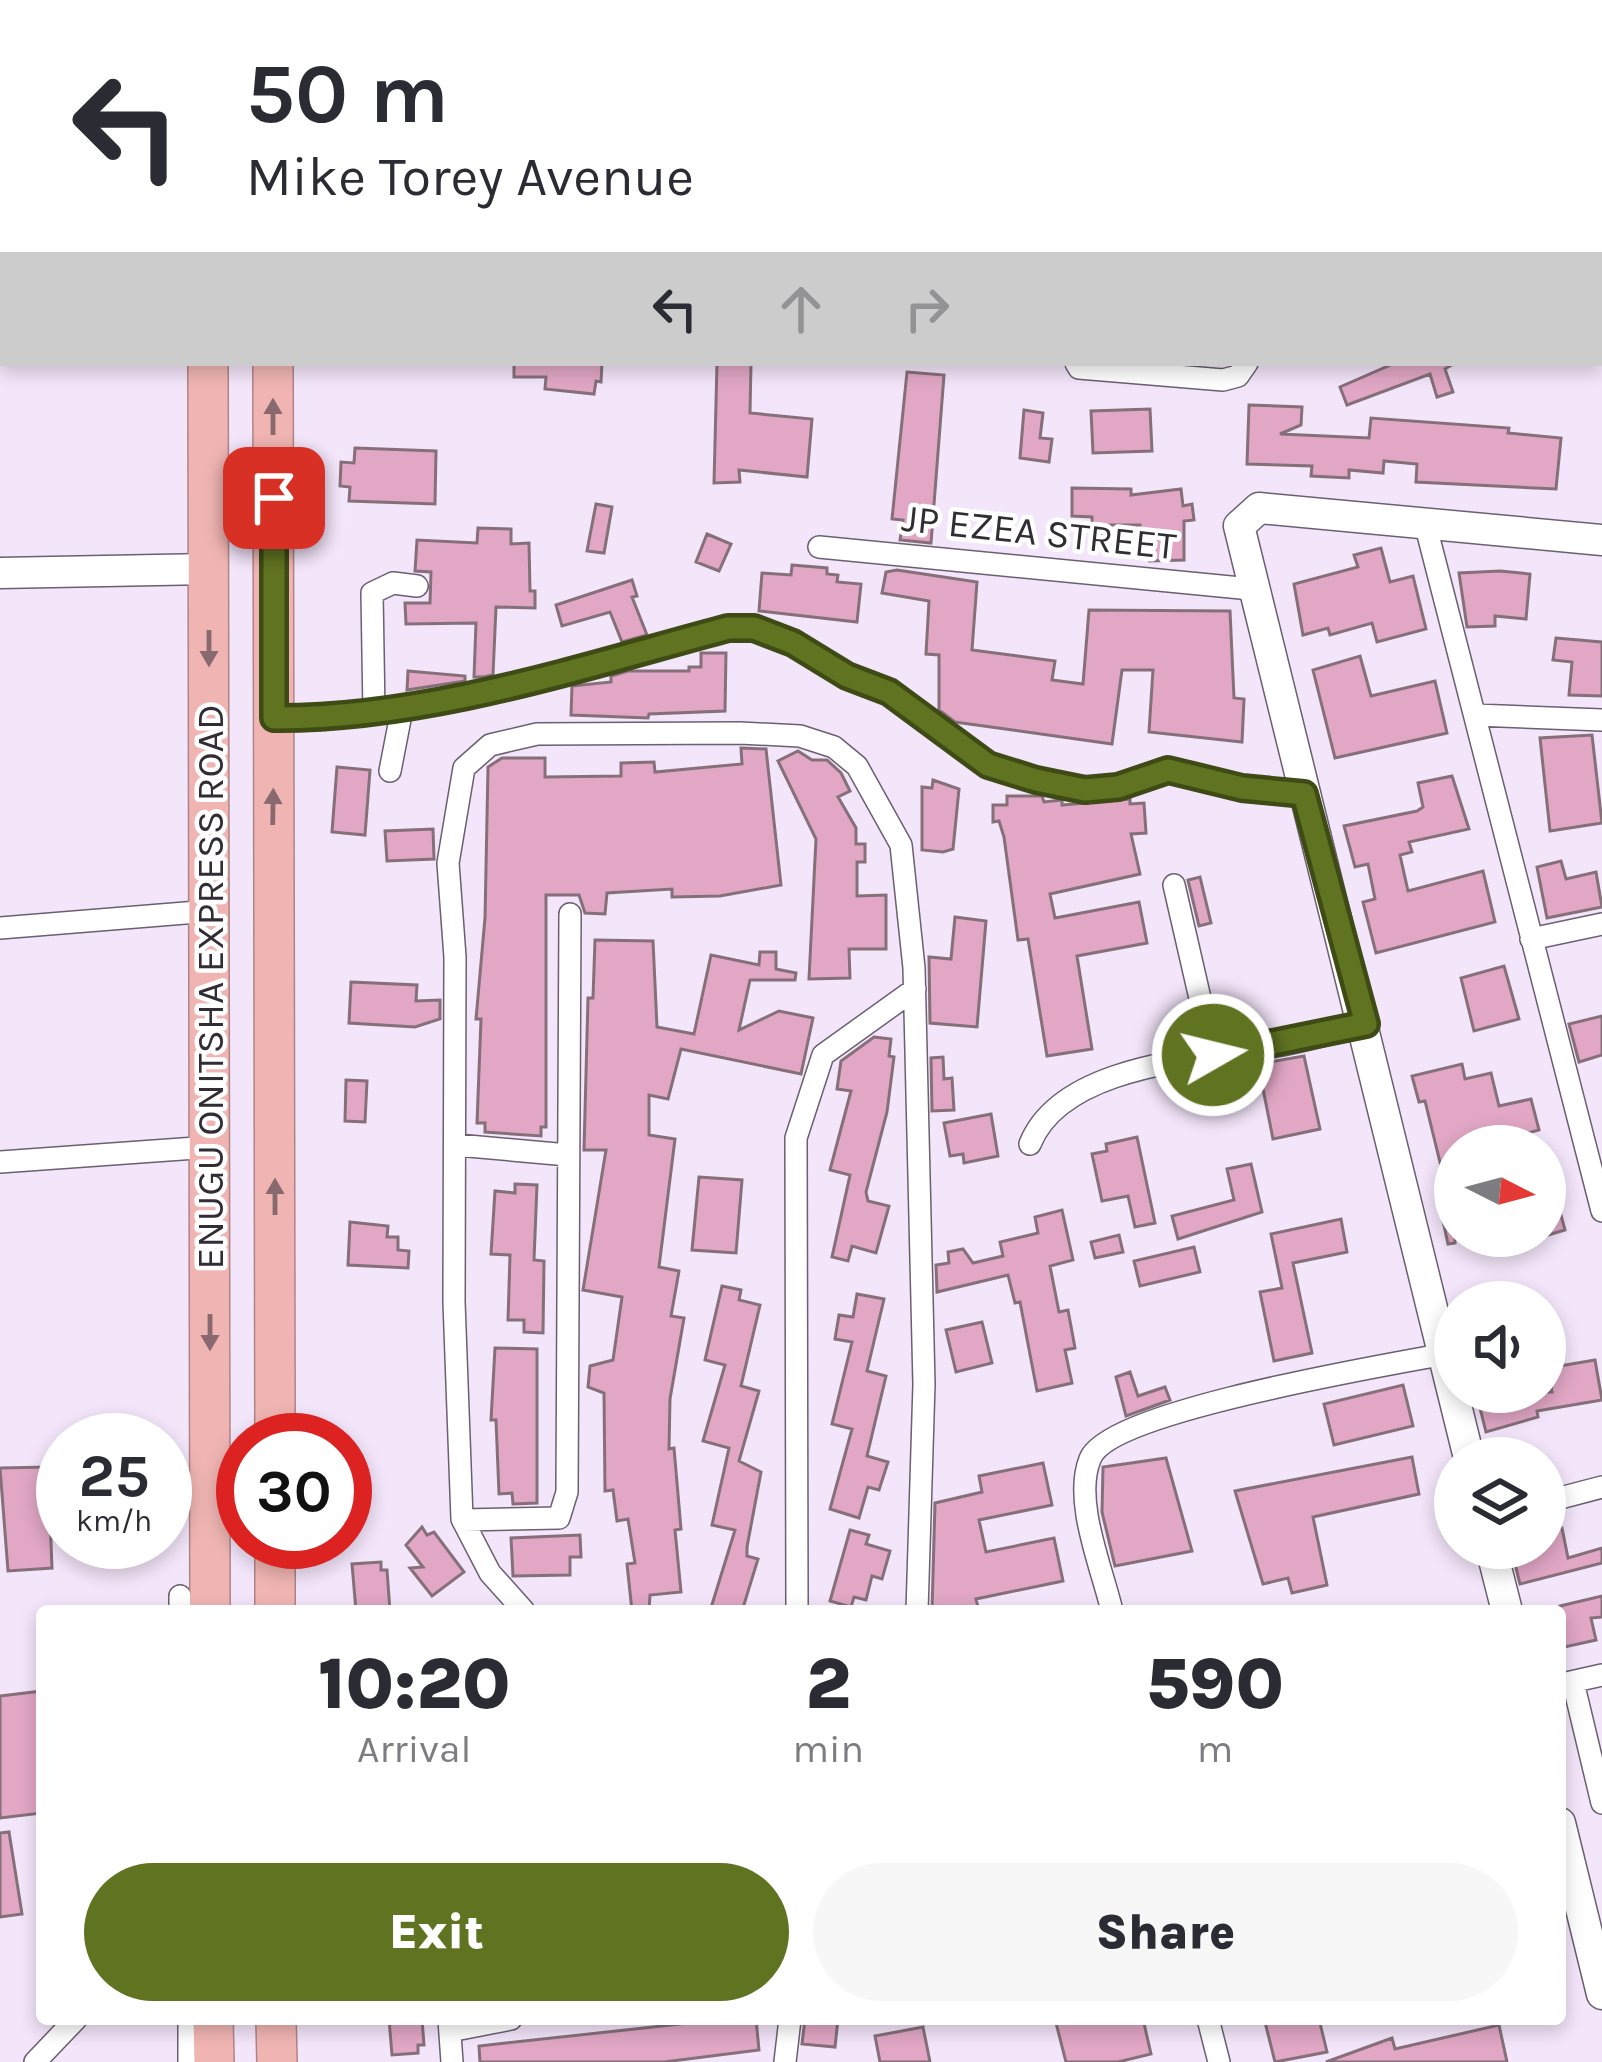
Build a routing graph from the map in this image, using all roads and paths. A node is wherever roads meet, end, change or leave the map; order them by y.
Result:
1 (208, 366) edge
2 (273, 366) edge
3 (1078, 366) edge
4 (1245, 366) edge
5 (1426, 523) junction
6 (1602, 540) edge
7 (819, 547) dead end
8 (209, 569) junction
9 (0, 573) edge
10 (417, 586) dead end
11 (1251, 589) junction
12 (402, 709) junction
13 (374, 712) junction
14 (1476, 715) junction
15 (274, 718) junction
16 (1602, 720) edge
17 (390, 771) dead end
18 (1304, 794) junction
19 (1174, 885) dead end
20 (210, 911) junction
21 (570, 914) dead end
22 (1602, 924) edge
23 (0, 928) edge
24 (1531, 939) junction
25 (915, 989) junction
26 (1366, 1024) junction
27 (1213, 1055) junction
28 (1030, 1144) dead end
29 (457, 1145) junction
30 (210, 1147) junction
31 (568, 1156) junction
32 (0, 1162) edge
33 (1602, 1211) edge
34 (1434, 1308) edge
35 (1434, 1356) edge
36 (275, 1413) edge
37 (1602, 1487) edge
38 (1566, 1496) edge
39 (462, 1519) junction
40 (275, 1569) edge
41 (1496, 1569) edge
42 (190, 1605) edge
43 (275, 1605) edge
44 (519, 1605) edge
45 (796, 1605) edge
46 (916, 1605) edge
47 (1111, 1605) edge
48 (1506, 1605) edge
49 (1602, 1675) edge
50 (1567, 1683) edge
51 (1602, 1803) edge
52 (1566, 1847) edge
53 (1602, 1994) edge
54 (70, 2025) edge
55 (189, 2025) edge
56 (213, 2025) edge
57 (276, 2025) edge
58 (449, 2025) edge
59 (789, 2025) edge
60 (1210, 2025) edge
61 (35, 2062) edge
62 (189, 2062) edge
63 (214, 2062) edge
64 (277, 2062) edge
65 (452, 2062) edge
66 (785, 2062) edge
67 (1219, 2062) edge

1 - 8 highway, ENUGU ONITSHA EXPRESS ROAD
15 -> 2 highway, ENUGU ONITSHA EXPRESS ROAD
3 - 4 street
5 - 6 main road
5 - 11 main road
5 - 14 street
7 - 11 street, JP EZEA STREET
8 - 9 main road
8 -> 20 highway, ENUGU ONITSHA EXPRESS ROAD
10 - 13 street
11 - 18 main road
12 - 13 street
12 - 17 street
12 - 18 street
13 - 15 street
14 - 16 street
14 - 24 street
36 -> 15 highway, ENUGU ONITSHA EXPRESS ROAD
18 - 26 main road
19 - 27 street
20 - 23 street
20 - 30 highway, ENUGU ONITSHA EXPRESS ROAD
21 - 31 street
22 - 24 street
24 - 33 street
25 - 29 street
25 - 45 street
25 - 46 street
26 - 27 street
26 - 34 main road
27 - 28 street
29 - 31 street
29 - 39 street
30 - 32 street
30 -> 42 highway, ENUGU ONITSHA EXPRESS ROAD
31 - 39 street
35 - 47 street
37 - 38 street
39 - 44 street
40 - 43 highway
41 - 48 main road
49 - 50 street
50 - 51 street
52 - 53 main road
54 - 61 street
55 - 62 street
56 - 63 highway
57 - 64 highway
58 - 65 street
59 - 66 street
60 - 67 street

